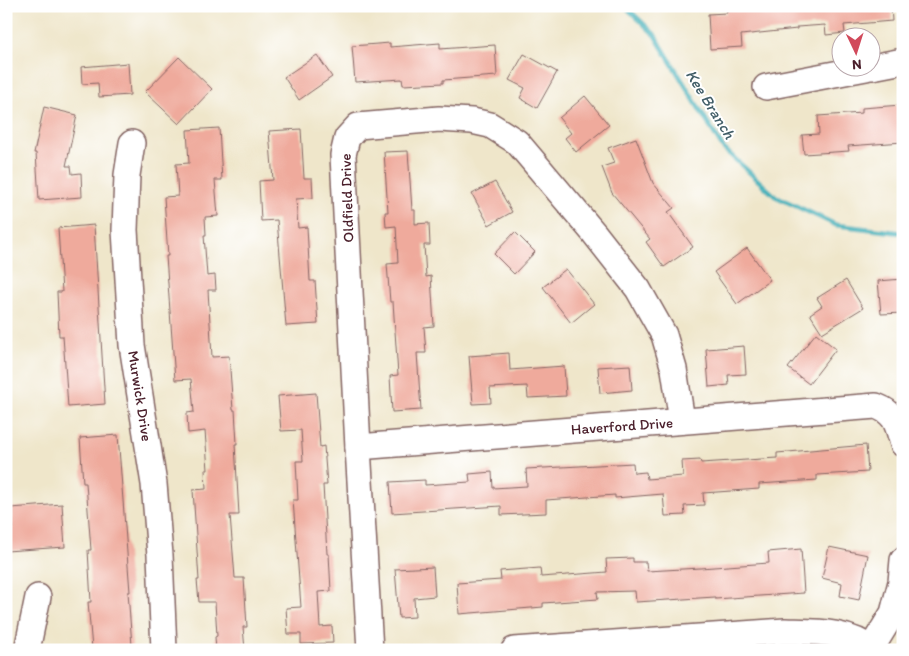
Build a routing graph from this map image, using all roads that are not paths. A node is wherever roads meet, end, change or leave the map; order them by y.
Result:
1 (903, 61) edge
2 (882, 64) edge
3 (832, 74) edge
4 (766, 87) dead end
5 (132, 142) dead end
6 (682, 421) junction
7 (903, 444) edge
8 (358, 447) junction
9 (903, 560) edge
10 (38, 597) dead end
11 (872, 649) edge
12 (27, 650) edge
13 (164, 650) edge
14 (370, 650) edge
15 (514, 650) edge

1 - 2 street
3 - 4 street
5 - 13 street, Murwick Drive
6 - 7 street, Haverford Drive
6 - 8 street, Haverford Drive
6 - 8 street, Oldfield Drive
8 - 14 street, Oldfield Drive
9 - 11 street
10 - 12 street
11 - 15 street

